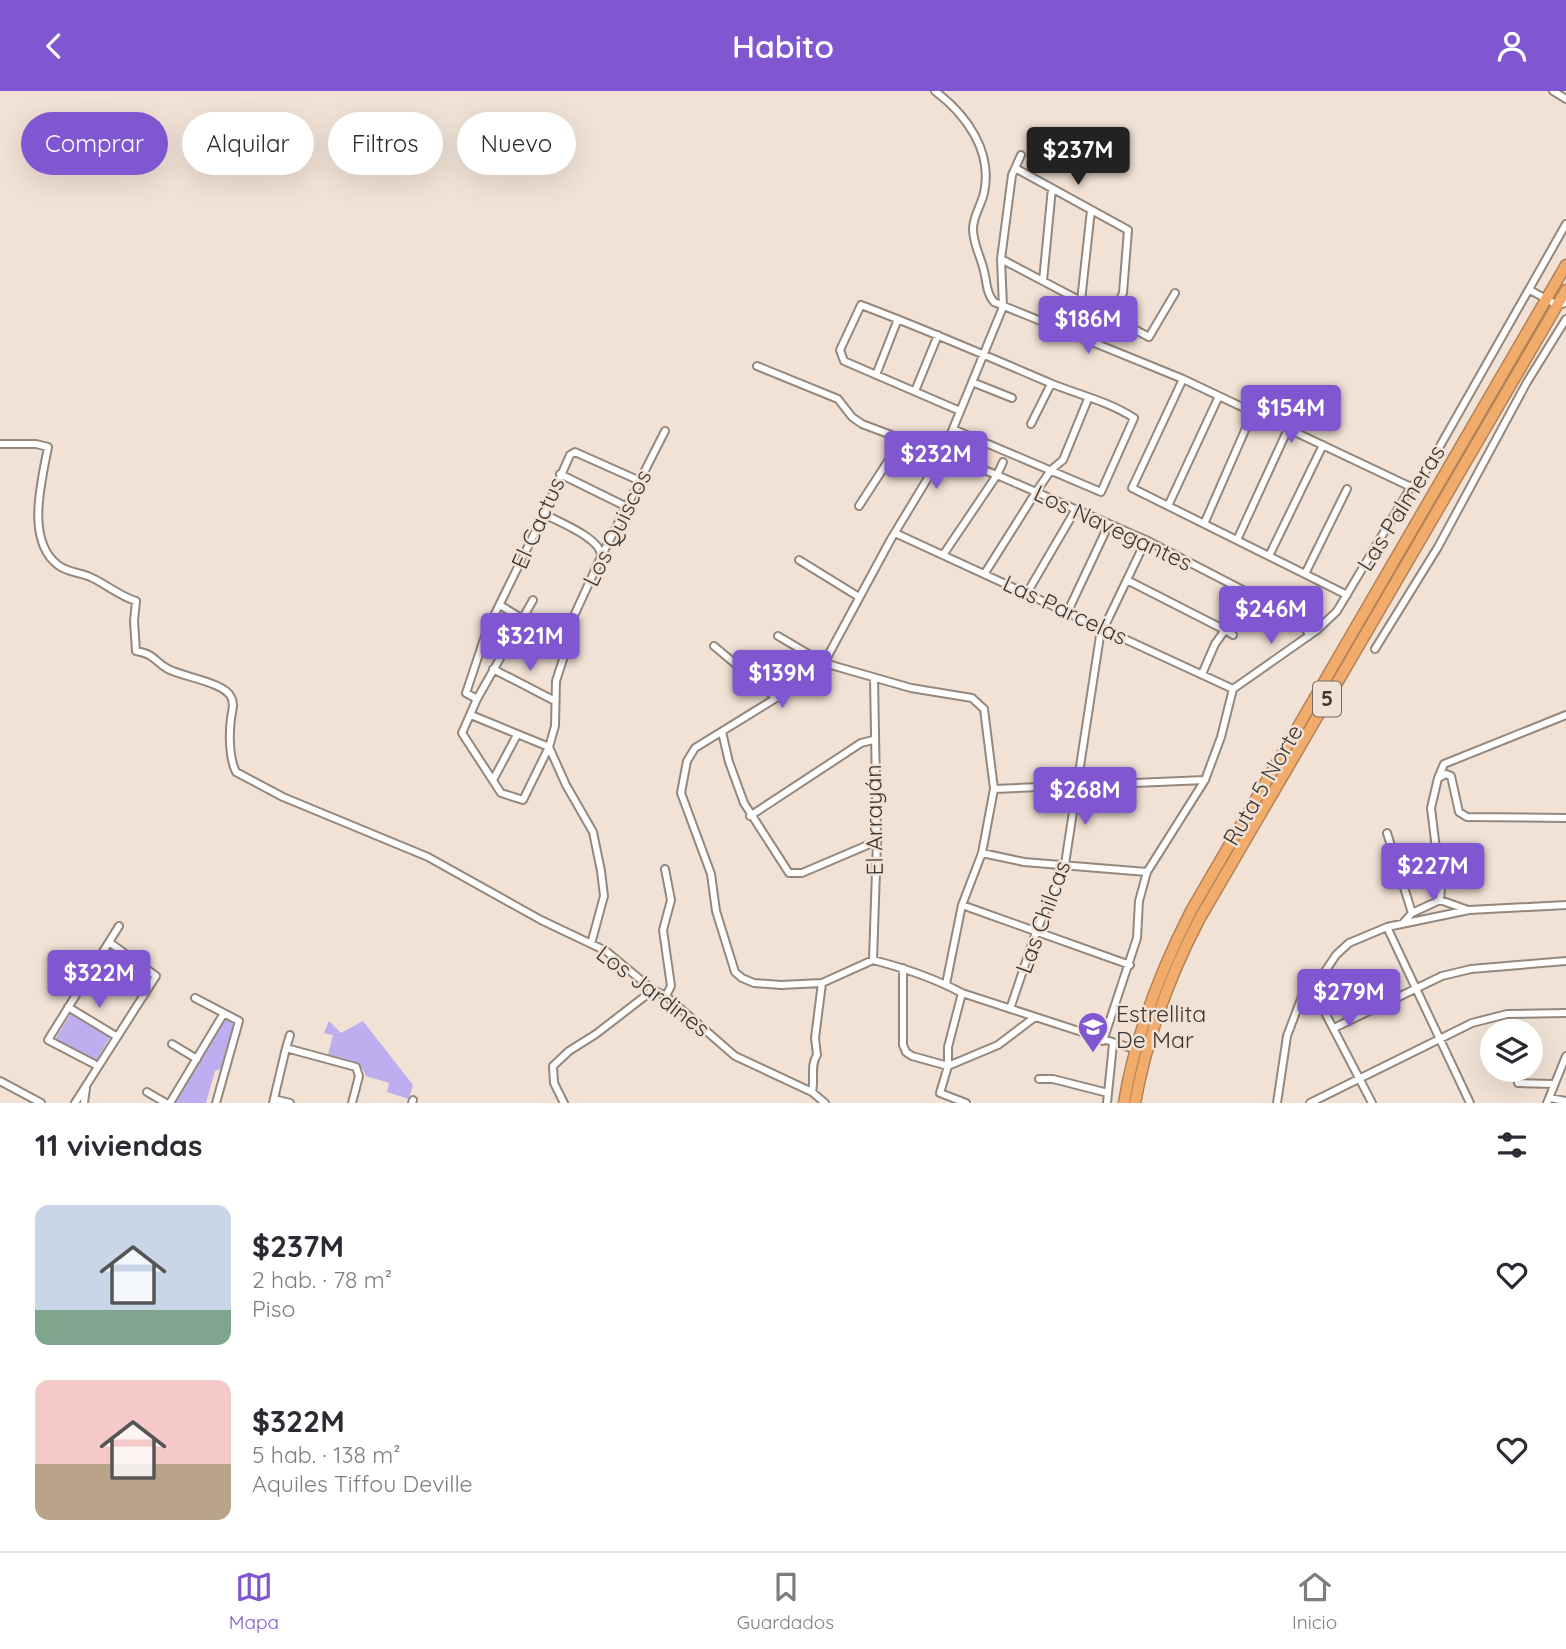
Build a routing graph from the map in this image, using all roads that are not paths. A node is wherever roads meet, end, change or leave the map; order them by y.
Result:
1 (935, 91) edge
2 (1553, 91) edge
3 (1566, 99) edge
4 (1021, 155) dead end
5 (1015, 168) junction
6 (1052, 188) junction
7 (1091, 210) junction
8 (1566, 224) edge
9 (1001, 259) junction
10 (1566, 265) edge
11 (1043, 281) junction
12 (1530, 290) junction
13 (1566, 290) edge
14 (1175, 293) dead end
15 (1546, 299) junction
16 (1081, 301) junction
17 (1562, 304) edge
18 (1003, 307) junction
19 (1112, 318) junction
20 (898, 319) junction
21 (1566, 319) edge
22 (938, 335) junction
23 (984, 353) junction
24 (757, 366) dead end
25 (876, 375) junction
26 (1516, 376) junction
27 (1183, 379) junction
28 (972, 381) junction
29 (1527, 382) junction
30 (1051, 384) junction
31 (915, 391) junction
32 (1219, 396) junction
33 (1012, 398) dead end
34 (1088, 399) junction
35 (960, 411) junction
36 (1253, 412) junction
37 (1031, 424) dead end
38 (953, 429) junction
39 (1288, 429) junction
40 (665, 431) dead end
41 (903, 438) junction
42 (0, 444) edge
43 (1322, 445) junction
44 (943, 453) junction
45 (1003, 462) dead end
46 (1051, 470) junction
47 (560, 474) junction
48 (997, 475) junction
49 (640, 481) junction
50 (1410, 487) junction
51 (1347, 489) dead end
52 (1036, 492) junction
53 (859, 506) dead end
54 (1168, 506) junction
55 (627, 507) junction
56 (1076, 509) junction
57 (544, 514) junction
58 (1109, 524) junction
59 (1204, 524) junction
60 (895, 533) junction
61 (1146, 540) junction
62 (1237, 540) junction
63 (943, 555) junction
64 (1269, 556) junction
65 (601, 557) junction
66 (799, 559) dead end
67 (985, 573) junction
68 (1305, 574) junction
69 (1126, 580) junction
70 (1027, 593) junction
71 (1347, 595) junction
72 (859, 597) junction
73 (533, 600) dead end
74 (500, 605) junction
75 (1068, 611) junction
76 (522, 619) junction
77 (1104, 627) junction
78 (1225, 630) junction
79 (1233, 635) dead end
80 (778, 636) dead end
81 (1309, 636) junction
82 (714, 646) dead end
83 (567, 647) junction
84 (1376, 649) dead end
85 (824, 663) junction
86 (493, 669) junction
87 (1202, 674) junction
88 (874, 679) junction
89 (1233, 689) junction
90 (776, 698) junction
91 (477, 699) junction
92 (555, 701) junction
93 (471, 715) junction
94 (1566, 715) edge
95 (722, 732) junction
96 (517, 735) junction
97 (873, 740) junction
98 (549, 747) junction
99 (1438, 778) junction
100 (493, 780) junction
101 (1205, 780) junction
102 (1078, 785) junction
103 (994, 789) junction
104 (750, 816) junction
105 (1566, 818) edge
106 (1387, 833) dead end
107 (877, 841) junction
108 (982, 853) junction
109 (1065, 864) junction
110 (665, 869) dead end
111 (1147, 872) junction
112 (1440, 900) junction
113 (962, 905) junction
114 (1566, 905) edge
115 (1469, 910) junction
116 (1412, 913) junction
117 (1402, 924) junction
118 (119, 926) dead end
119 (1387, 927) junction
120 (1037, 932) junction
121 (109, 942) junction
122 (591, 944) junction
123 (873, 960) junction
124 (1566, 961) edge
125 (1130, 965) junction
126 (903, 968) junction
127 (822, 983) junction
128 (946, 984) junction
129 (1316, 985) junction
130 (1415, 987) junction
131 (653, 990) junction
132 (962, 993) junction
133 (666, 996) junction
134 (195, 998) dead end
135 (68, 1007) junction
136 (1010, 1009) junction
137 (224, 1013) junction
138 (1566, 1013) edge
139 (1035, 1017) junction
140 (1334, 1028) junction
141 (290, 1035) dead end
142 (116, 1036) junction
143 (1440, 1038) junction
144 (1103, 1041) junction
145 (172, 1044) dead end
146 (1113, 1044) junction
147 (286, 1048) junction
148 (1140, 1051) junction
149 (1566, 1056) edge
150 (197, 1059) junction
151 (98, 1066) junction
152 (948, 1066) junction
153 (1039, 1079) dead end
154 (1360, 1079) junction
155 (0, 1081) edge
156 (1518, 1082) edge
157 (1554, 1084) junction
158 (87, 1086) junction
159 (147, 1092) dead end
160 (813, 1092) junction
161 (1108, 1093) junction
162 (1549, 1100) edge
163 (273, 1101) edge
164 (1566, 1101) edge
165 (41, 1103) edge
166 (75, 1103) edge
167 (84, 1103) edge
168 (168, 1103) edge
169 (216, 1103) edge
170 (290, 1103) edge
171 (352, 1103) edge
172 (564, 1103) edge
173 (825, 1103) edge
174 (966, 1103) edge
175 (1107, 1103) edge
176 (1124, 1103) edge
177 (1135, 1103) edge
178 (1277, 1103) edge
179 (1310, 1103) edge
180 (1372, 1103) edge
181 (1470, 1103) edge

1 - 18 street
2 - 3 street
4 - 5 street
5 - 6 street
5 - 9 street
6 - 7 street
6 - 11 street
7 - 16 street
7 - 19 street
8 - 12 street, Las Palmeras
9 - 11 street
9 - 18 street
10 - 15 highway, Ruta 5 Norte / 5
11 - 16 street
12 - 15 street
12 - 50 street, Las Palmeras
13 - 17 highway, Ruta 5 Norte / 5
14 - 19 street
15 - 17 street
15 - 148 highway, Ruta 5 Norte / 5
16 - 19 street
17 - 26 highway, Ruta 5 Norte / 5
18 - 23 street
18 - 27 street
20 - 22 street
20 - 25 street
20 - 25 street
21 - 29 street
22 - 23 street
22 - 31 street
23 - 28 street
23 - 30 street
24 - 41 street, Los Navegantes
25 - 31 street
26 - 29 street
26 - 148 highway, Ruta 5 Norte / 5
27 - 32 street
27 - 54 street
28 - 33 street
28 - 35 street
29 - 84 street
30 - 34 street
30 - 37 street
31 - 35 street
32 - 36 street
32 - 54 street
34 - 46 street
34 - 46 street
35 - 38 street
36 - 39 street
36 - 59 street
38 - 44 street
38 - 46 street
39 - 43 street
39 - 62 street
40 - 49 street, Los Quiscos
41 - 44 street, Los Navegantes
41 - 53 street
42 - 122 street, Los Jardines
43 - 50 street
43 - 64 street
44 - 48 street, Los Navegantes
44 - 60 street
45 - 48 street
46 - 52 street
47 - 49 street, El Cactus
47 - 55 street
47 - 57 street, El Cactus
48 - 52 street, Los Navegantes
48 - 63 street
49 - 55 street, Los Quiscos
50 - 71 street, Las Palmeras
51 - 68 street
52 - 56 street, Los Navegantes
52 - 67 street
54 - 59 street
55 - 65 street, Los Quiscos
56 - 58 street, Los Navegantes
56 - 70 street
57 - 65 street
57 - 74 street, El Cactus
58 - 61 street, Los Navegantes
58 - 75 street
59 - 62 street
60 - 63 street, Las Parcelas
60 - 72 street
61 - 69 street, Las Chilcas
61 - 81 street, Los Navegantes
62 - 64 street
63 - 67 street, Las Parcelas
64 - 68 street
65 - 83 street, Los Quiscos
66 - 72 street
67 - 70 street, Las Parcelas
68 - 71 street
69 - 77 street, Las Chilcas
69 - 78 street
70 - 75 street, Las Parcelas
71 - 81 street, Las Palmeras
72 - 85 street
73 - 76 street
74 - 76 street
74 - 91 street, El Cactus
75 - 77 street, Las Parcelas
76 - 83 street
76 - 86 street
77 - 87 street, Las Parcelas
77 - 102 street, Las Chilcas
78 - 79 street
78 - 87 street
80 - 85 street
81 - 89 street, Las Palmeras
82 - 90 street
83 - 92 street, Los Quiscos
85 - 88 street
85 - 90 street
86 - 91 street
86 - 92 street
87 - 89 street, Las Parcelas
88 - 97 street, El Arrayán
88 - 103 street
89 - 101 street
90 - 95 street
91 - 93 street, El Cactus
92 - 98 street, Los Quiscos
93 - 96 street
93 - 100 street, El Cactus
94 - 99 street
95 - 104 street
95 - 127 street
96 - 98 street
96 - 100 street
97 - 104 street
97 - 107 street, El Arrayán
98 - 100 street, Los Quiscos
98 - 122 street
99 - 105 street
99 - 112 street
101 - 102 street
101 - 111 street
102 - 103 street
102 - 109 street, Las Chilcas
103 - 108 street
104 - 107 street
106 - 116 street
107 - 123 street, El Arrayán
108 - 109 street
108 - 113 street
109 - 111 street
109 - 120 street, Las Chilcas
110 - 133 street
111 - 125 street
112 - 115 street
112 - 116 street
113 - 120 street
113 - 128 street
114 - 115 street
115 - 117 street
116 - 117 street
117 - 119 street
118 - 121 street
119 - 129 street
119 - 130 street
120 - 125 street
120 - 136 street, Las Chilcas
121 - 135 street
121 - 142 street
122 - 131 street, Los Jardines
123 - 126 street
123 - 127 street
124 - 130 street
125 - 144 street
126 - 128 street
126 - 152 street
127 - 160 street
128 - 132 street
129 - 140 street
129 - 178 street
130 - 140 street
130 - 143 street
131 - 133 street, Los Jardines
131 - 172 street
132 - 136 street
132 - 152 street
133 - 160 street, Los Jardines
134 - 137 street
135 - 142 street
135 - 151 street
136 - 139 street
137 - 150 street
137 - 169 street
138 - 143 street
139 - 144 street
139 - 152 street
140 - 154 street
141 - 147 street
142 - 151 street
143 - 154 street
143 - 181 street
144 - 146 street
145 - 150 street
146 - 148 street
146 - 161 street
147 - 163 street
147 - 171 street
148 - 176 highway, Ruta 5 Norte / 5
148 - 177 highway, Ruta 5 Norte / 5
149 - 157 street
150 - 168 street
151 - 158 street
152 - 174 street
153 - 161 street
154 - 179 street
154 - 180 street
155 - 165 street
156 - 157 street
157 - 162 street
158 - 166 street
158 - 167 street
159 - 168 street
160 - 173 street, Los Jardines
161 - 175 street
162 - 164 street
163 - 170 street

